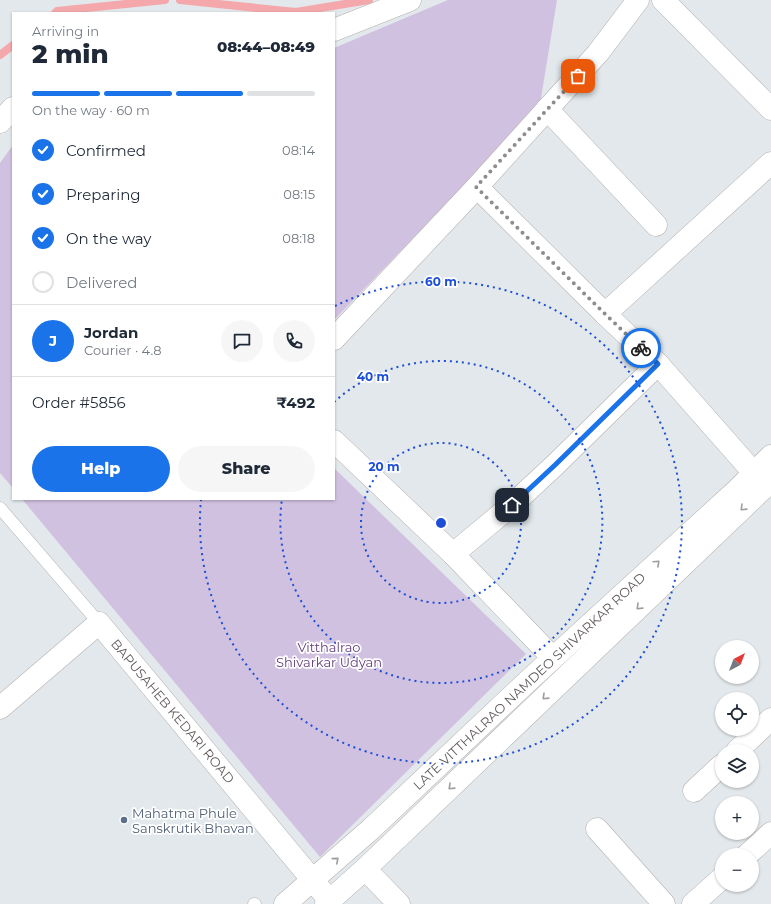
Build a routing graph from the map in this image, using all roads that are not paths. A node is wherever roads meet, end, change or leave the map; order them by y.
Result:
1 (410, 0) edge
2 (638, 0) edge
3 (663, 0) edge
4 (335, 30) edge
5 (12, 109) edge
6 (547, 109) junction
7 (771, 109) edge
8 (0, 122) edge
9 (771, 163) edge
10 (476, 187) junction
11 (656, 225) dead end
12 (605, 314) junction
13 (335, 338) edge
14 (658, 364) junction
15 (335, 442) edge
16 (771, 456) edge
17 (762, 477) edge
18 (0, 508) edge
19 (453, 554) junction
20 (99, 622) junction
21 (554, 658) junction
22 (0, 708) edge
23 (771, 719) edge
24 (744, 744) edge
25 (715, 772) edge
26 (694, 791) dead end
27 (596, 829) dead end
28 (771, 833) edge
29 (755, 848) edge
30 (365, 869) junction
31 (313, 880) junction
32 (715, 884) edge
33 (328, 902) edge
34 (285, 904) edge
35 (399, 904) edge
36 (664, 904) edge
37 (693, 904) edge

1 - 4 street
2 - 6 street
3 - 7 street
5 - 8 street
6 - 10 street
6 - 11 street
9 - 12 street
10 - 12 street
10 - 13 street
12 - 14 street
14 - 17 street
14 - 19 street
15 - 19 street
16 - 17 street, LATE VITTHALRAO NAMDEO SHIVARKAR ROAD
21 -> 17 street, LATE VITTHALRAO NAMDEO SHIVARKAR ROAD
17 -> 30 street, LATE VITTHALRAO NAMDEO SHIVARKAR ROAD
18 - 20 lane
19 - 21 street
20 - 22 street
20 - 31 street, BAPUSAHEB KEDARI ROAD
31 -> 21 street, LATE VITTHALRAO NAMDEO SHIVARKAR ROAD
23 - 24 street
25 - 26 street
27 - 36 street
28 - 29 street
30 - 33 street, LATE VITTHALRAO NAMDEO SHIVARKAR ROAD
30 - 35 street
31 - 33 street, BAPUSAHEB KEDARI ROAD
31 - 34 street, LATE VITTHALRAO NAMDEO SHIVARKAR ROAD
32 - 37 street

